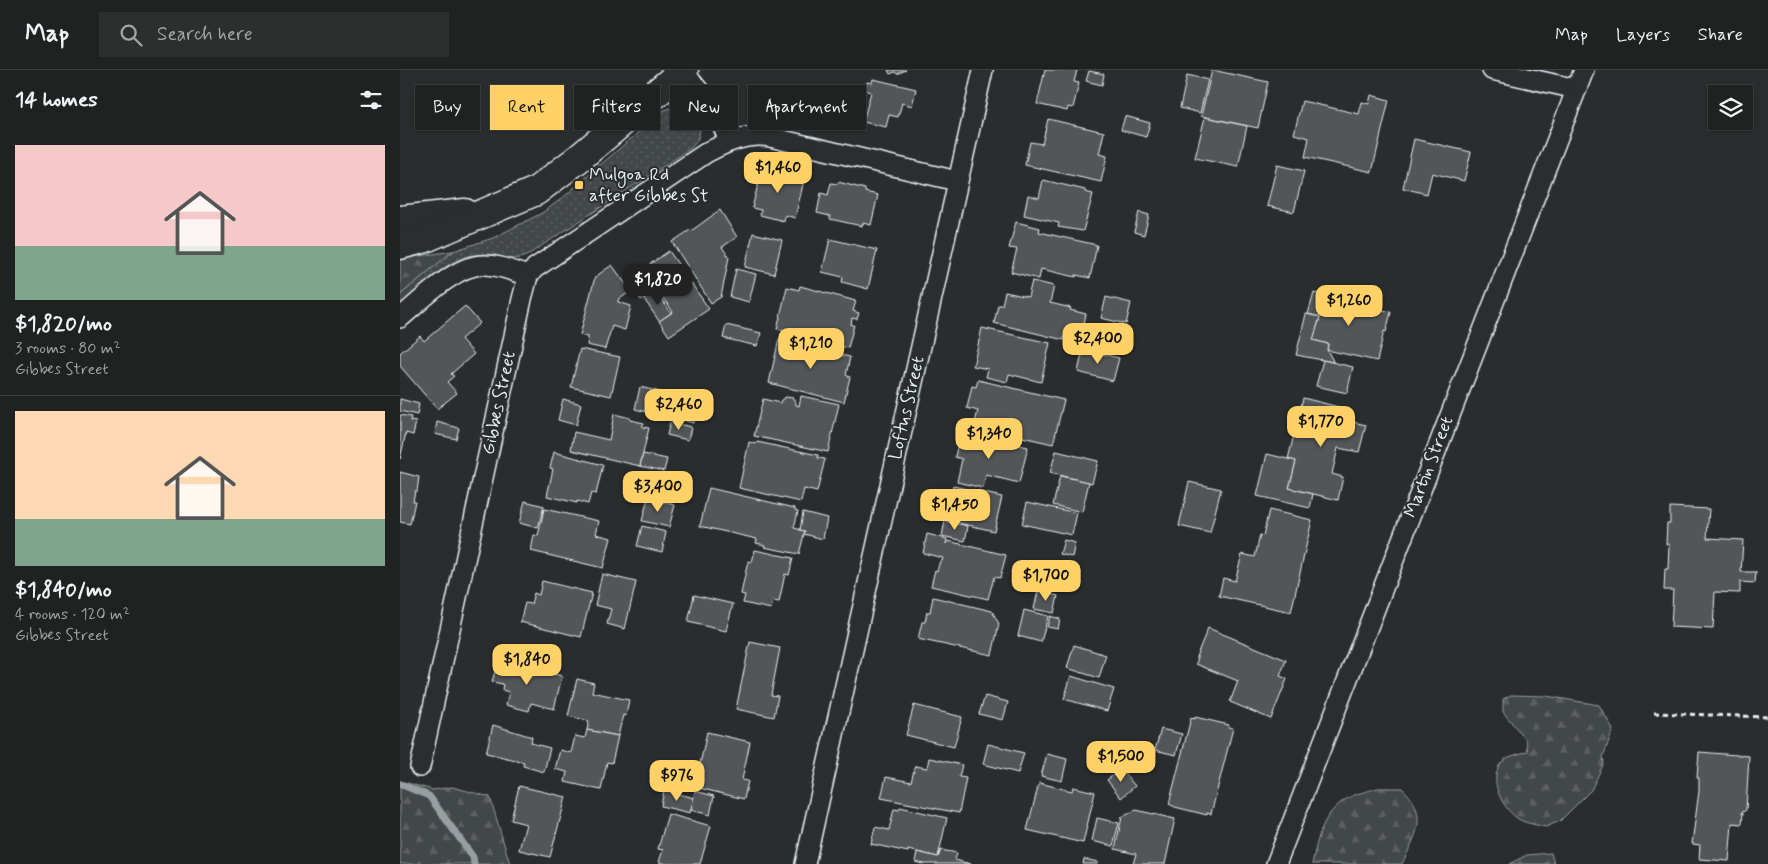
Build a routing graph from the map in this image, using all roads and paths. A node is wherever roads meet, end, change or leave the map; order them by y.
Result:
1 (684, 70) edge
2 (983, 70) edge
3 (1492, 70) edge
4 (1584, 70) edge
5 (1576, 89) junction
6 (729, 141) junction
7 (957, 181) junction
8 (489, 211) junction
9 (400, 220) edge
10 (400, 245) edge
11 (528, 276) junction
12 (400, 318) edge
13 (1654, 713) dead end
14 (1768, 717) edge
15 (420, 767) dead end
16 (805, 864) edge
17 (1276, 864) edge

1 - 6 street
1 - 8 main road
2 - 7 street, Loftus Street
3 - 5 street
4 - 5 street, Martin Street
5 - 17 street, Martin Street
6 - 7 street
6 - 11 street
7 - 16 street, Loftus Street
8 - 9 main road
8 - 10 main road
11 - 12 street
11 - 15 street, Gibbes Street
13 - 14 path

